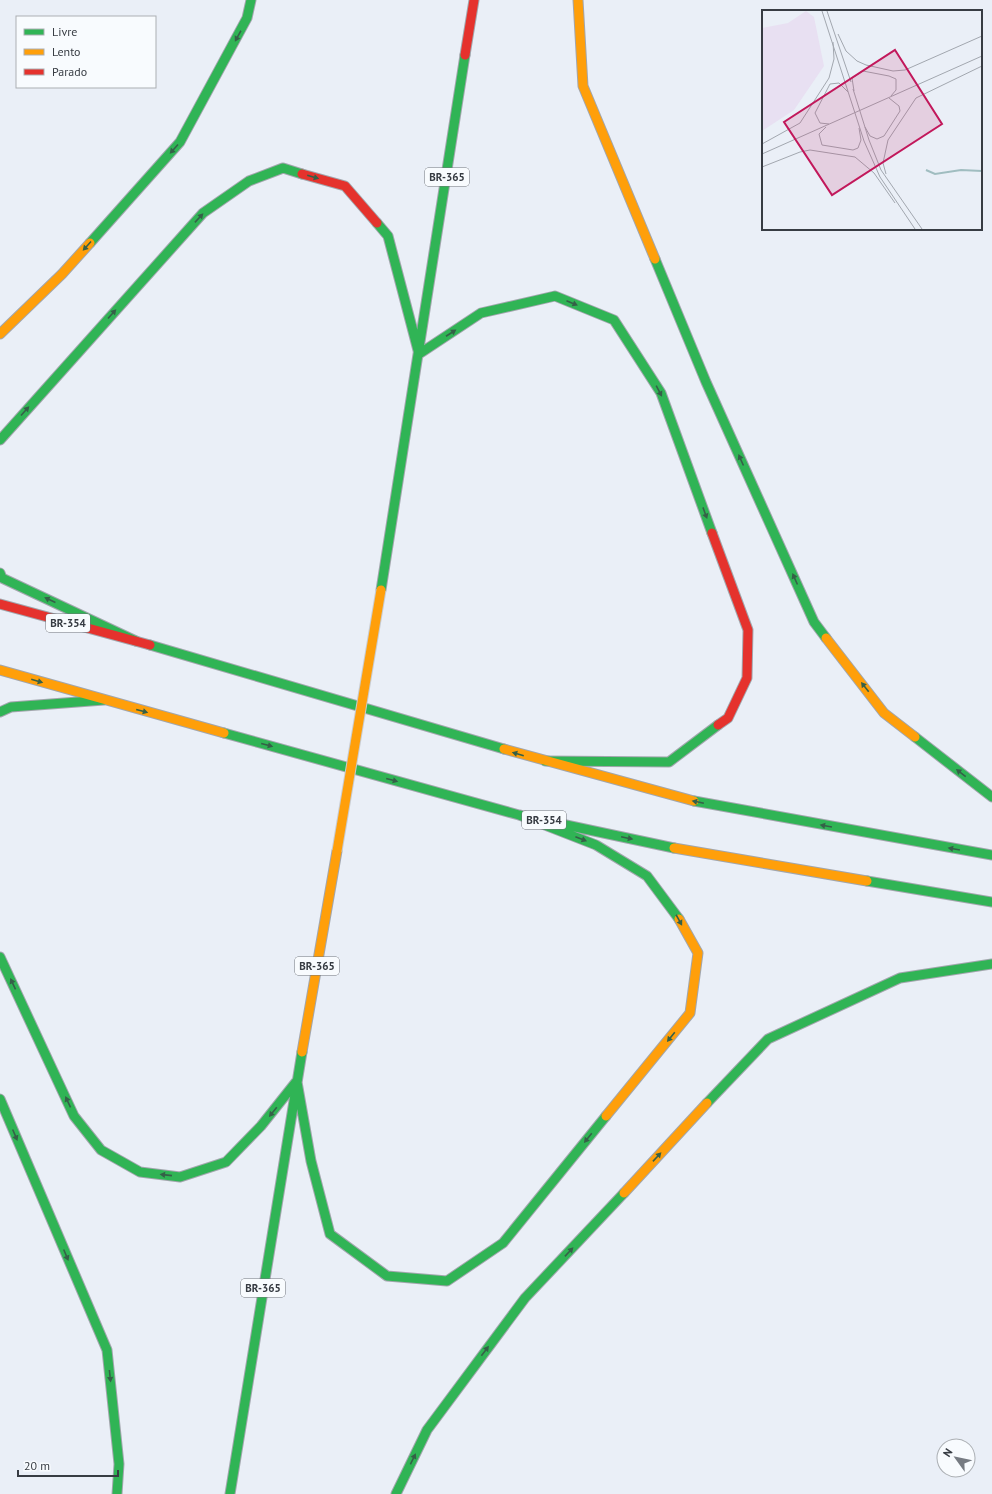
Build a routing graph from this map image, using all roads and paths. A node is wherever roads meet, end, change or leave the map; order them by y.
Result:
1 (251, 0) edge
2 (474, 0) edge
3 (578, 0) edge
4 (0, 334) edge
5 (419, 354) junction
6 (0, 440) edge
7 (0, 573) edge
8 (0, 604) edge
9 (136, 641) junction
10 (0, 670) edge
11 (104, 700) junction
12 (0, 712) edge
13 (545, 761) junction
14 (992, 797) edge
15 (519, 815) junction
16 (992, 856) edge
17 (992, 902) edge
18 (0, 957) edge
19 (992, 964) edge
20 (297, 1082) junction
21 (0, 1099) edge
22 (117, 1494) edge
23 (230, 1494) edge
24 (396, 1494) edge

1 -> 4 main road
2 - 5 main road, BR-365
14 -> 3 main road
6 -> 5 main road
5 -> 13 main road
5 - 20 main road, BR-365, bridge
9 -> 7 main road
8 - 9 main road, BR-354
13 -> 9 main road, BR-354
10 -> 11 main road, BR-354
11 - 12 main road
11 -> 15 main road, BR-354
16 -> 13 main road, BR-354
15 -> 17 main road, BR-354
15 -> 20 main road
20 -> 18 main road
24 -> 19 main road
20 - 23 main road, BR-365
21 -> 22 main road

